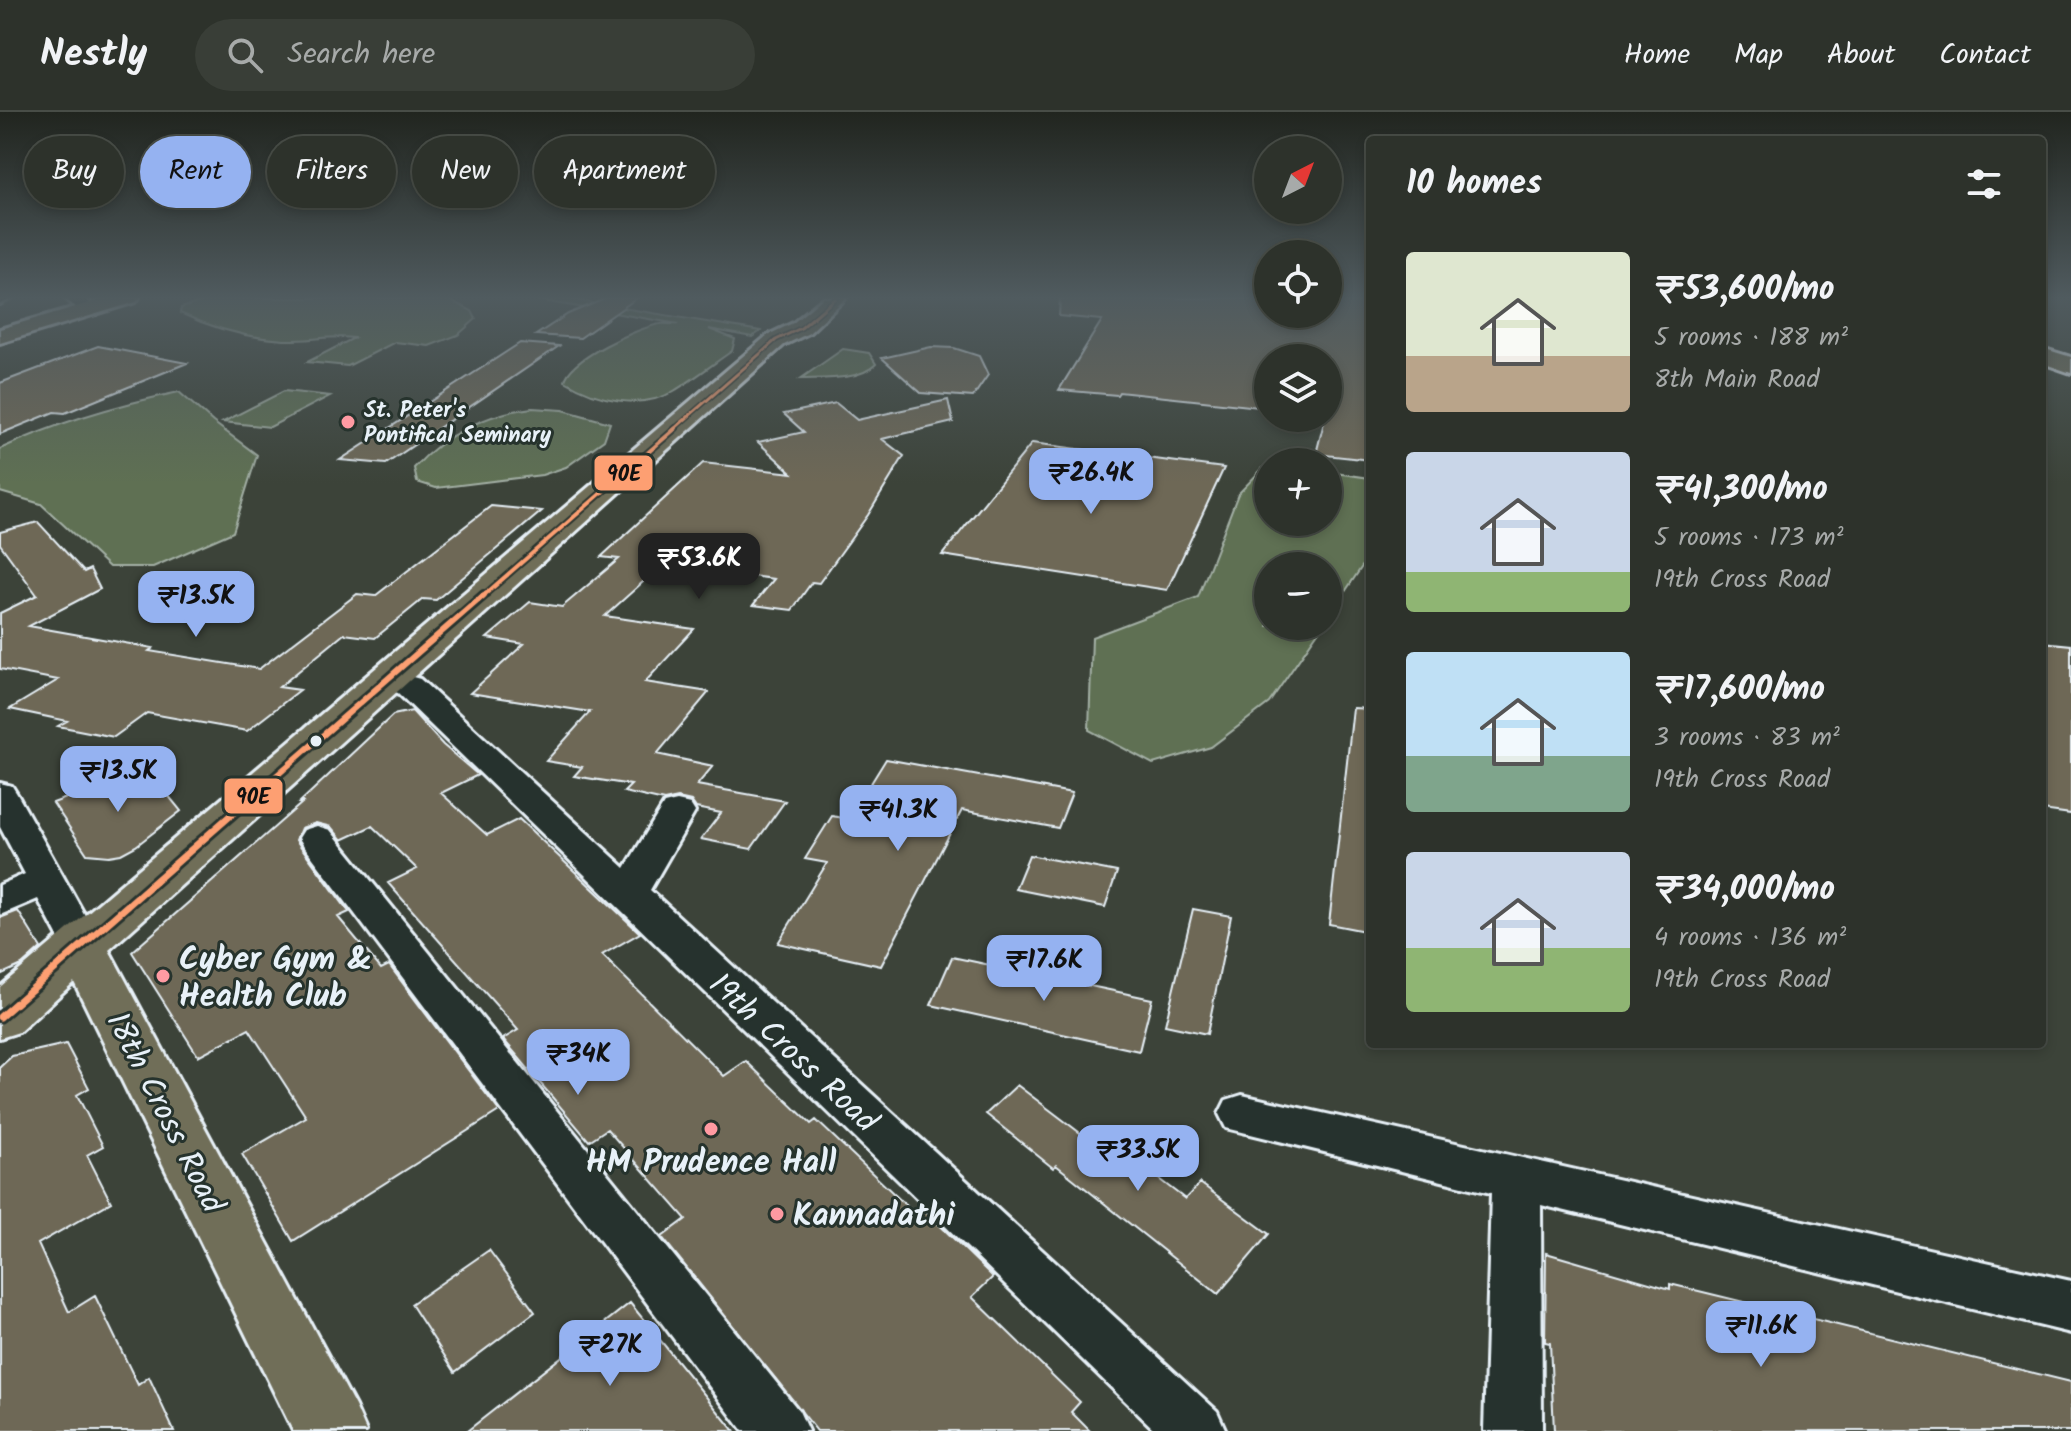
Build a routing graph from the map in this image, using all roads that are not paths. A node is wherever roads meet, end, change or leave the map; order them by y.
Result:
1 (754, 360) edge
2 (387, 679) junction
3 (0, 794) edge
4 (677, 812) dead end
5 (317, 838) dead end
6 (46, 880) junction
7 (628, 895) junction
8 (0, 901) edge
9 (82, 946) junction
10 (0, 1017) edge
11 (1242, 1114) dead end
12 (1516, 1180) junction
13 (2071, 1307) edge
14 (330, 1431) edge
15 (779, 1431) edge
16 (1197, 1431) edge
17 (1513, 1431) edge

1 - 2 main road
2 - 7 street, 19th Cross Road
2 - 9 main road
3 - 6 street, 18th Cross Road
4 - 7 street
5 - 15 street
6 - 8 street
6 - 9 street, 18th Cross Road
7 - 16 street, 19th Cross Road
9 - 10 main road
9 - 14 main road, 18th Cross Road
11 - 12 street
12 - 13 street
12 - 17 street

